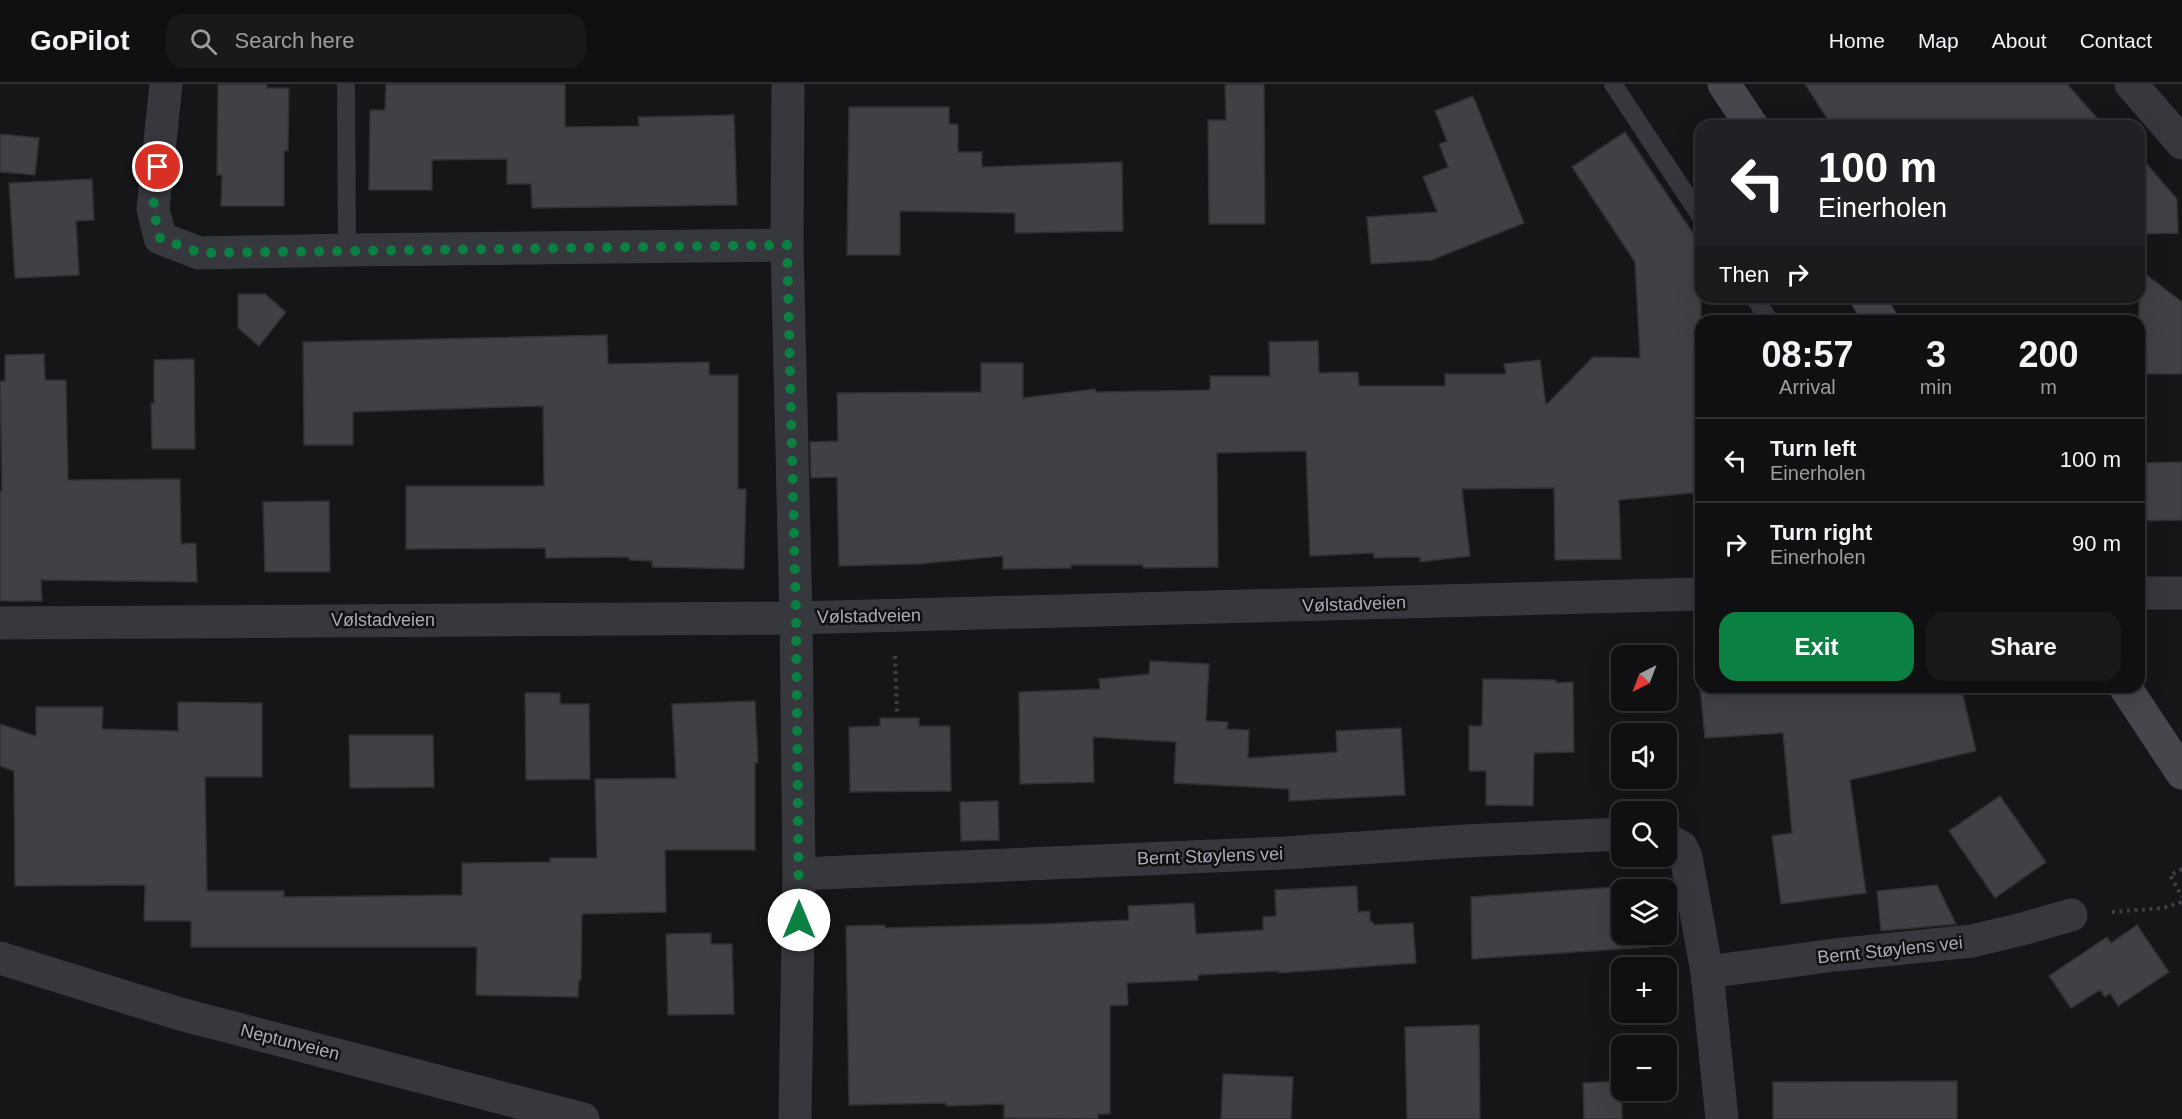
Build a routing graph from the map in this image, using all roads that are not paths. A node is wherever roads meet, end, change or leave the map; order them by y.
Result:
1 (165, 84) edge
2 (346, 84) edge
3 (788, 84) edge
4 (1613, 84) edge
5 (1724, 84) edge
6 (2131, 84) edge
7 (1748, 120) edge
8 (2182, 143) edge
9 (1695, 208) edge
10 (787, 245) junction
11 (347, 250) junction
12 (2145, 593) edge
13 (2182, 593) edge
14 (1695, 594) edge
15 (796, 618) junction
16 (0, 623) edge
17 (2129, 693) edge
18 (2182, 773) edge
19 (1611, 834) edge
20 (1677, 845) edge
21 (799, 874) junction
22 (2071, 915) road end
23 (0, 958) edge
24 (1707, 972) junction
25 (583, 1119) edge
26 (795, 1119) edge
27 (1722, 1119) edge

1 - 11 street
2 - 11 lane
3 - 10 street
4 - 9 lane
5 - 7 main road
6 - 8 street
10 - 11 street
10 - 15 street
12 - 13 street
14 - 15 street, Vølstadveien
15 - 16 street, Vølstadveien
15 - 21 street
17 - 18 main road
19 - 21 street, Bernt Støylens vei
20 - 24 street
21 - 26 street
22 - 24 street, Bernt Støylens vei
23 - 25 street, Neptunveien
24 - 27 street

